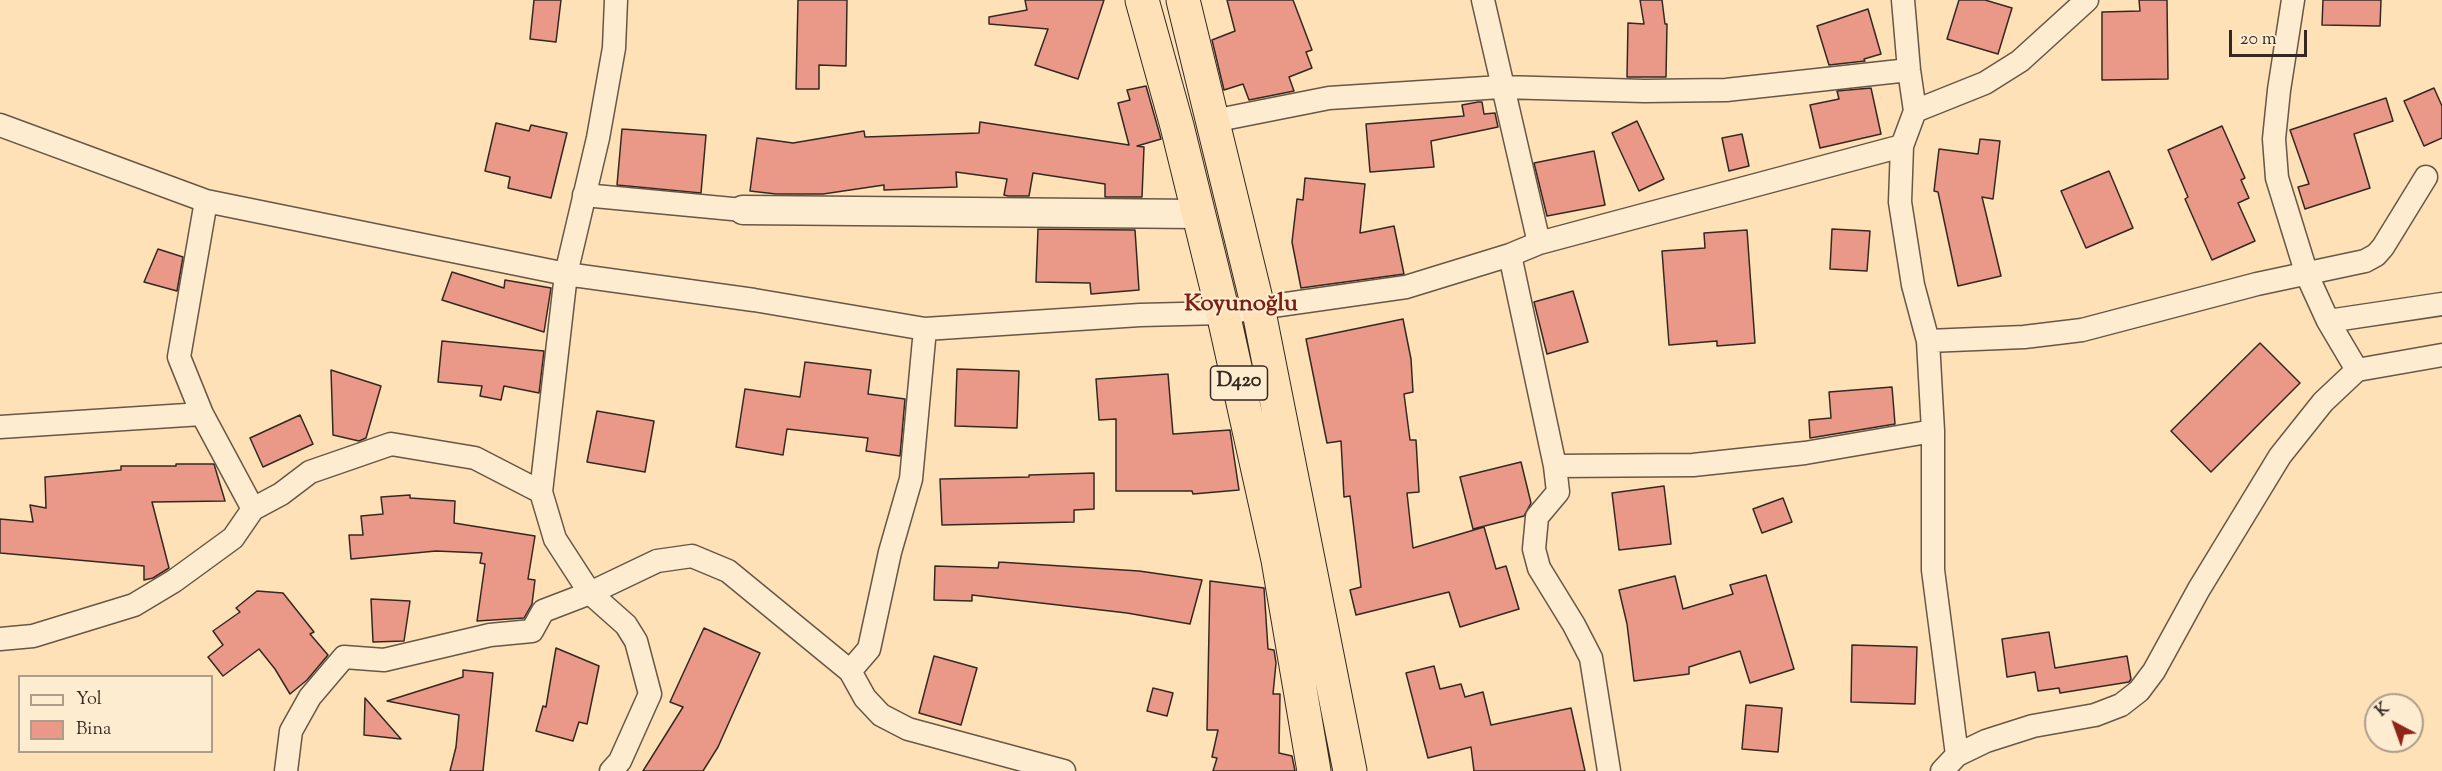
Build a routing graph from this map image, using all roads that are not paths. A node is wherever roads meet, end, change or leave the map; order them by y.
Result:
1 (616, 0) edge
2 (1142, 0) edge
3 (1183, 0) edge
4 (1483, 0) edge
5 (1903, 0) edge
6 (2087, 0) edge
7 (2293, 0) edge
8 (1909, 70) junction
9 (1502, 87) junction
10 (1915, 111) junction
11 (1213, 121) junction
12 (0, 125) edge
13 (1902, 146) junction
14 (2426, 177) dead end
15 (585, 195) junction
16 (206, 201) junction
17 (743, 210) joint
18 (1199, 214) junction
19 (1539, 243) junction
20 (1510, 255) junction
21 (566, 274) junction
22 (2307, 275) junction
23 (2442, 304) edge
24 (1258, 307) junction
25 (1223, 313) junction
26 (2328, 321) junction
27 (925, 329) junction
28 (1928, 341) junction
29 (2442, 355) edge
30 (2357, 370) junction
31 (202, 414) junction
32 (0, 427) edge
33 (1933, 431) junction
34 (1555, 466) junction
35 (541, 492) junction
36 (253, 509) junction
37 (590, 593) junction
38 (0, 639) edge
39 (850, 671) junction
40 (1949, 763) edge
41 (286, 771) edge
42 (611, 771) edge
43 (1064, 771) edge
44 (1314, 771) edge
45 (1350, 771) edge
46 (1609, 771) edge

1 - 15 street
2 - 18 highway, D420
3 - 11 highway, D420
4 - 9 street
5 - 8 street
6 - 10 street
7 - 22 street
8 - 9 street
8 - 10 street
9 - 11 street
9 - 19 street
10 - 13 street
11 - 24 highway, D420
12 - 16 street
13 - 19 street
13 - 28 street
14 - 22 street
15 - 17 street
15 - 21 street
16 - 21 street
16 - 31 street
17 - 18 street
18 - 25 highway, D420
19 - 20 street
20 - 24 street
20 - 34 street
21 - 27 street
21 - 35 street
22 - 26 street
22 - 28 street
23 - 26 street
24 - 25 street
24 - 45 highway, D420
25 - 27 street
25 - 44 highway, D420
26 - 30 street
27 - 39 street
28 - 33 street
29 - 30 street
30 - 40 street
31 - 32 street
31 - 36 street
33 - 34 street
33 - 40 street
34 - 46 street
35 - 36 street
35 - 37 street
36 - 38 street
37 - 39 street
37 - 41 street
37 - 42 street
39 - 43 street

